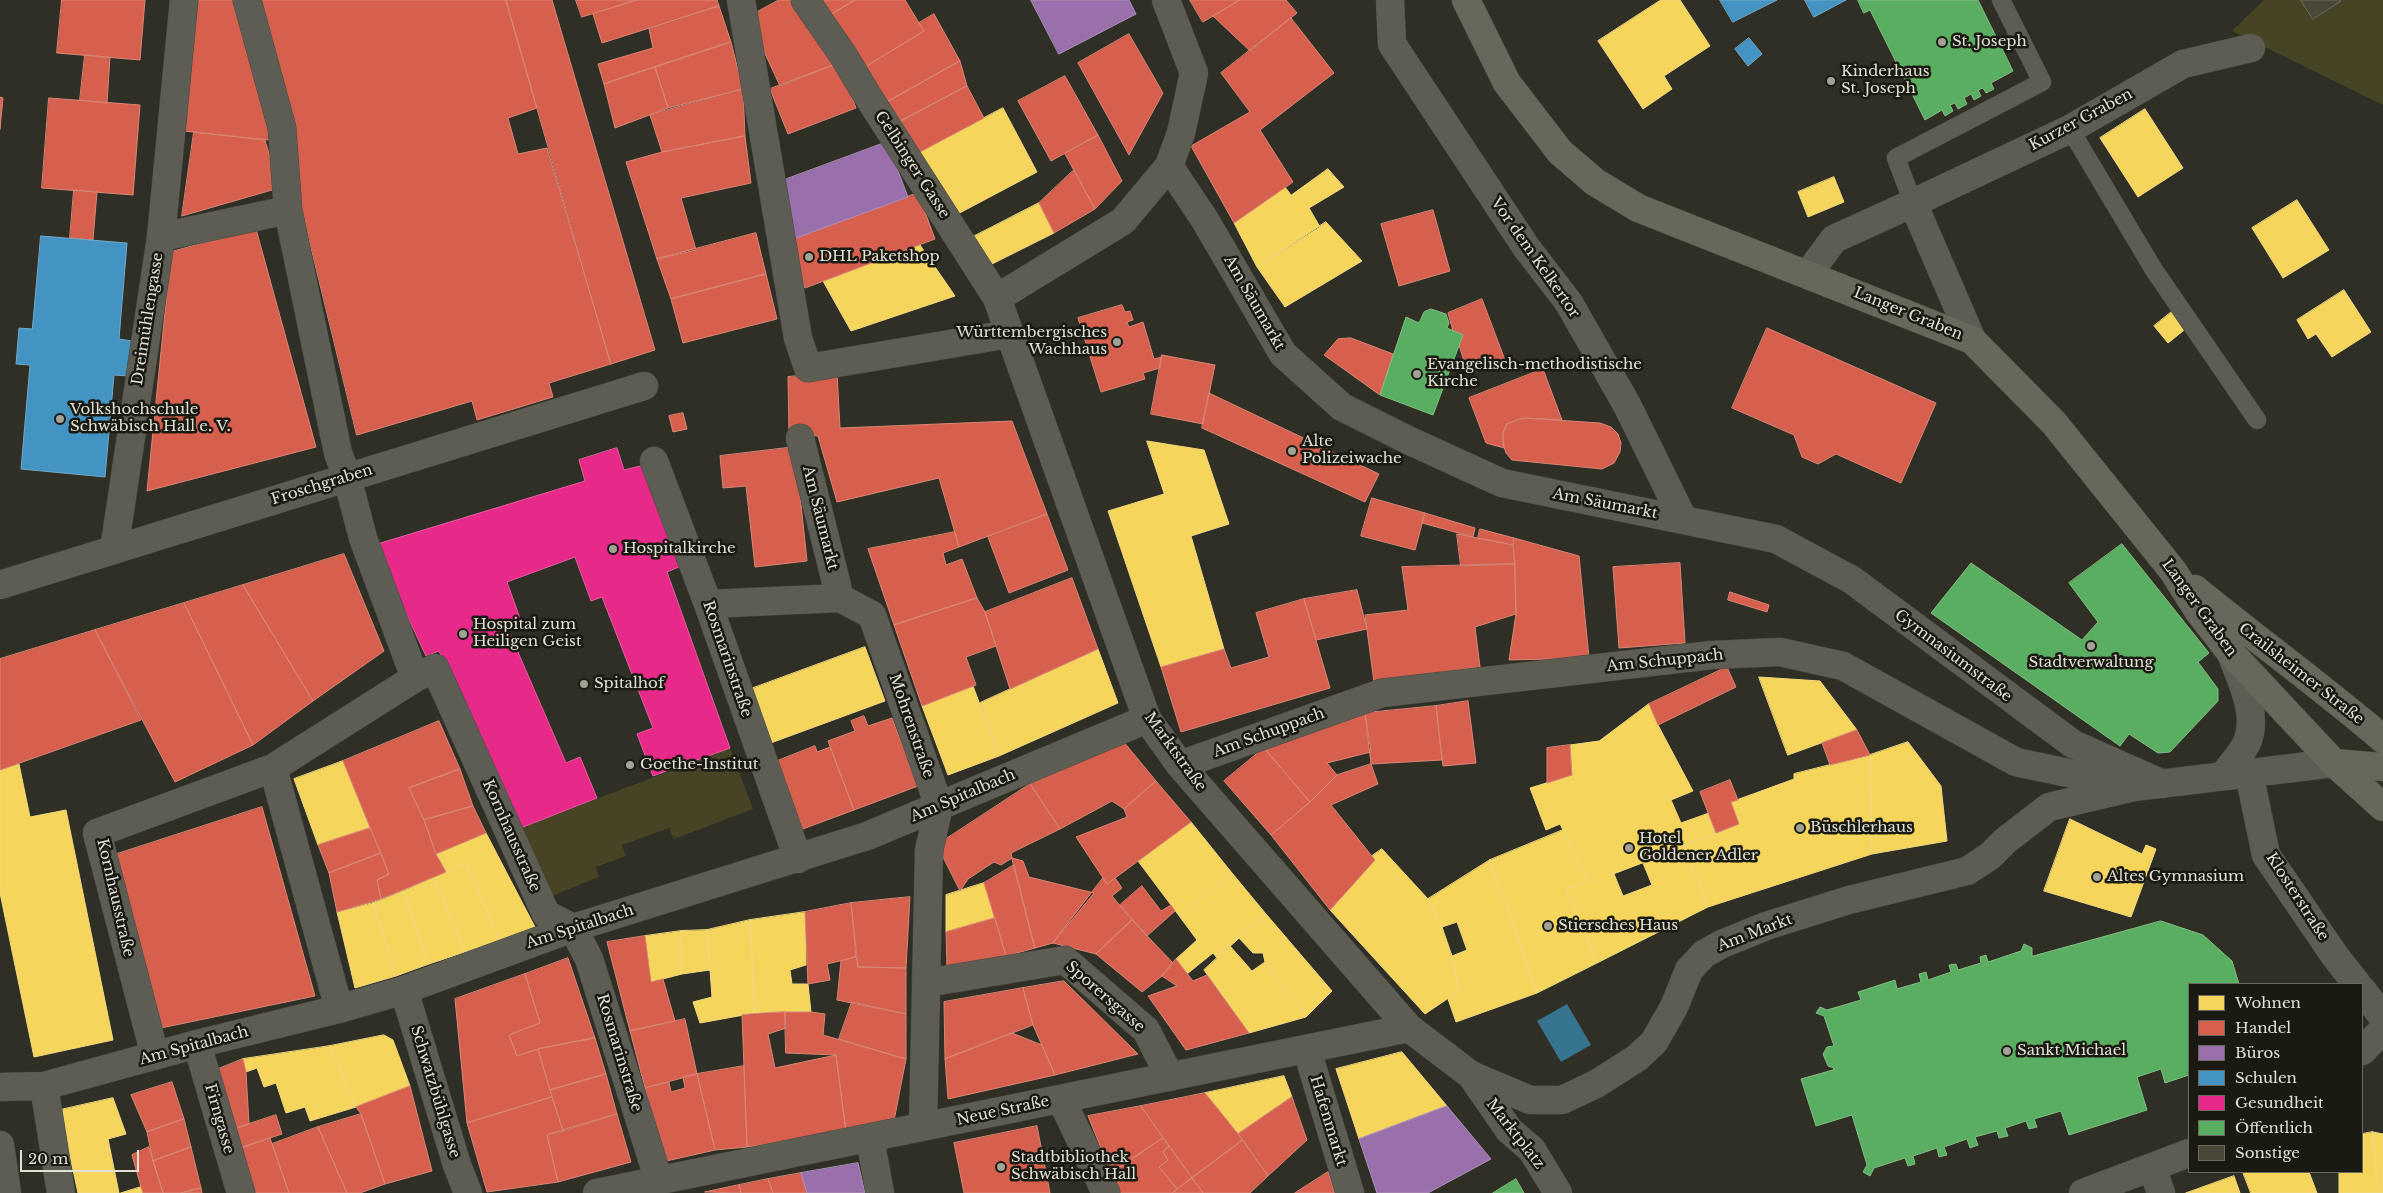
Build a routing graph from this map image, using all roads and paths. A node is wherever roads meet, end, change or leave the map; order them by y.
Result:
1 (184, 0) edge
2 (247, 0) edge
3 (741, 0) edge
4 (805, 0) edge
5 (1166, 0) edge
6 (1390, 0) edge
7 (1466, 0) edge
8 (2001, 0) edge
9 (2251, 48) dead end
10 (2070, 129) junction
11 (1168, 166) junction
12 (1913, 203) junction
13 (288, 210) junction
14 (161, 237) junction
15 (1808, 274) junction
16 (997, 298) junction
17 (1009, 334) junction
18 (1972, 340) junction
19 (644, 386) dead end
20 (2257, 420) dead end
21 (800, 438) dead end
22 (654, 461) dead end
23 (347, 477) junction
24 (1683, 519) junction
25 (114, 550) junction
26 (2173, 571) junction
27 (0, 585) edge
28 (840, 598) junction
29 (708, 604) junction
30 (2231, 653) junction
31 (415, 678) junction
32 (1147, 719) junction
33 (2383, 739) edge
34 (2334, 763) junction
35 (1180, 765) junction
36 (2383, 767) edge
37 (274, 768) junction
38 (2250, 773) junction
39 (2223, 776) junction
40 (2162, 784) junction
41 (2134, 787) junction
42 (939, 806) junction
43 (2383, 807) edge
44 (798, 859) junction
45 (574, 928) junction
46 (926, 983) junction
47 (2356, 983) edge
48 (404, 990) junction
49 (2363, 991) edge
50 (339, 1009) junction
51 (2383, 1017) edge
52 (1409, 1028) junction
53 (2383, 1030) edge
54 (197, 1044) junction
55 (2363, 1049) edge
56 (1307, 1050) junction
57 (155, 1056) junction
58 (1471, 1075) junction
59 (1170, 1077) junction
60 (44, 1086) junction
61 (0, 1087) edge
62 (1060, 1099) junction
63 (923, 1126) junction
64 (870, 1139) junction
65 (0, 1145) edge
66 (2188, 1153) edge
67 (2152, 1167) junction
68 (659, 1180) junction
69 (8, 1193) edge
70 (61, 1193) edge
71 (241, 1193) edge
72 (468, 1193) edge
73 (597, 1193) edge
74 (880, 1193) edge
75 (1106, 1193) edge
76 (1350, 1193) edge
77 (1558, 1193) edge
78 (2083, 1193) edge
79 (2161, 1193) edge

1 - 14 street, Dreimühlengasse
2 - 13 street
3 - 17 street
4 - 16 street, Gelbinger Gasse
5 - 11 street
6 - 24 street, Vor dem Kelkertor
7 - 15 main road, Langer Graben
8 - 12 lane
9 - 10 street, Kurzer Graben
10 - 12 street, Kurzer Graben
10 - 20 lane
11 - 16 street
11 - 24 street, Am Säumarkt
12 - 15 street, Kurzer Graben
12 - 18 street
13 - 14 street, Dreimühlengasse
13 - 23 street
14 - 25 street, Dreimühlengasse
15 - 18 main road, Langer Graben
16 - 17 street, Gelbinger Gasse
17 - 32 street, Marktstraße
18 - 26 main road, Langer Graben
19 - 23 street, Froschgraben
21 - 28 street, Am Säumarkt
22 - 29 street, Rosmarinstraße
23 - 25 street, Froschgraben
23 - 31 street
24 - 40 street, Gymnasiumstraße
25 - 27 street, Froschgraben
26 - 30 main road, Langer Graben
26 - 33 main road, Crailsheimer Straße
28 - 29 street
28 - 42 street, Mohrenstraße
29 - 44 street, Rosmarinstraße
30 - 34 main road, Langer Graben
30 - 39 street
31 - 37 street, Kornhausstraße
31 - 45 street, Kornhausstraße
32 - 35 street, Marktstraße
32 - 42 street, Am Spitalbach
34 - 36 main road
34 - 38 street
34 - 43 main road
35 - 41 street, Am Schuppach
35 - 52 street, Marktstraße
37 - 50 street
37 - 57 street, Kornhausstraße
38 - 39 street
38 - 47 street, Klosterstraße
39 - 40 street
40 - 41 street, Am Markt
41 - 58 street, Am Markt
42 - 44 street, Am Spitalbach
42 - 46 street
44 - 45 street, Am Spitalbach
45 - 48 street, Am Spitalbach
45 - 68 street, Rosmarinstraße
46 - 59 street, Sporersgasse
46 - 63 street
48 - 50 street, Am Spitalbach
48 - 72 street, Schwatzbühlgasse
49 - 51 street
50 - 54 street, Am Spitalbach
52 - 56 street, Neue Straße
52 - 58 street, Am Markt
53 - 55 street
54 - 57 street, Am Spitalbach
54 - 71 street, Firngasse
56 - 59 street, Neue Straße
56 - 76 street, Hafenmarkt
57 - 60 street, Am Spitalbach
58 - 77 street, Marktplatz
59 - 62 street, Neue Straße
60 - 61 street, Am Spitalbach
60 - 70 street
62 - 63 street, Neue Straße
62 - 75 street
63 - 64 street, Neue Straße
64 - 68 street, Neue Straße
64 - 74 street
65 - 69 street
66 - 67 street
67 - 78 street
67 - 79 street
68 - 73 street, Neue Straße

